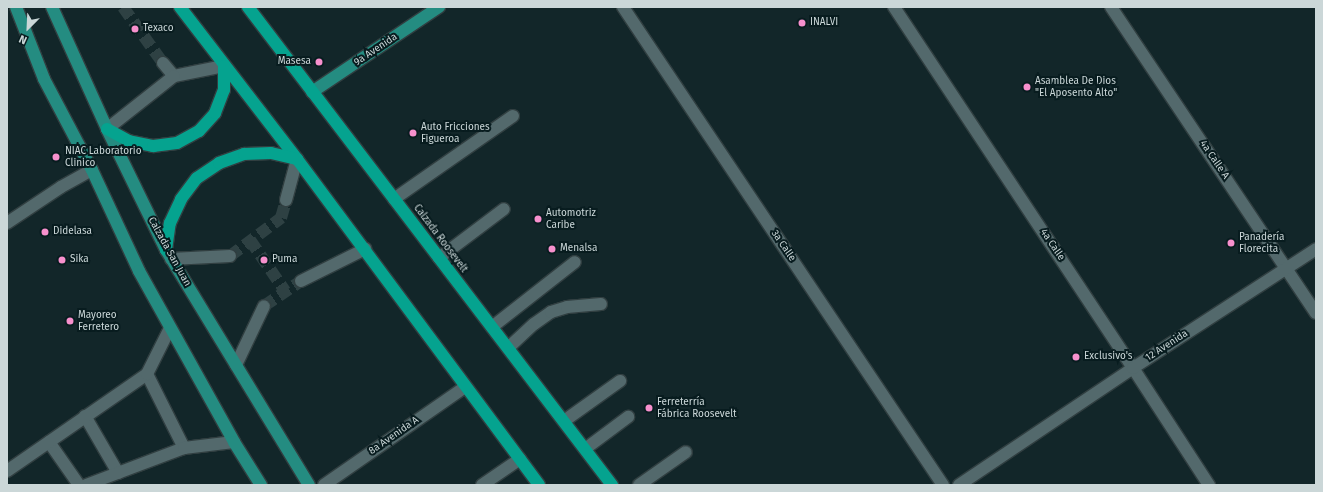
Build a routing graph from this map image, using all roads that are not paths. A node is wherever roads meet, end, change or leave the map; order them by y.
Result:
1 (9, 7) edge
2 (16, 7) edge
3 (52, 7) edge
4 (180, 7) edge
5 (248, 7) edge
6 (439, 7) edge
7 (623, 7) edge
8 (894, 7) edge
9 (1112, 7) edge
10 (163, 63) tunnel mouth
11 (224, 66) junction
12 (174, 76) junction
13 (44, 79) junction
14 (312, 92) junction
15 (513, 116) dead end
16 (108, 129) junction
17 (297, 159) junction
18 (92, 170) junction
19 (394, 199) junction
20 (286, 200) tunnel mouth
21 (504, 209) dead end
22 (7, 223) edge
23 (364, 249) junction
24 (1316, 249) edge
25 (168, 254) junction
26 (230, 256) tunnel mouth
27 (439, 258) junction
28 (575, 262) dead end
29 (1287, 269) junction
30 (301, 281) tunnel mouth
31 (601, 304) dead end
32 (264, 306) tunnel mouth
33 (1316, 313) edge
34 (492, 327) junction
35 (170, 328) junction
36 (508, 348) junction
37 (236, 365) junction
38 (1133, 368) junction
39 (147, 374) junction
40 (620, 381) dead end
41 (465, 387) junction
42 (86, 416) junction
43 (628, 417) dead end
44 (564, 422) junction
45 (49, 442) junction
46 (234, 442) junction
47 (184, 448) junction
48 (585, 449) junction
49 (686, 452) dead end
50 (520, 459) junction
51 (7, 471) edge
52 (118, 473) junction
53 (79, 485) edge
54 (86, 485) edge
55 (261, 485) edge
56 (309, 485) edge
57 (324, 485) edge
58 (482, 485) edge
59 (539, 485) edge
60 (612, 485) edge
61 (638, 485) edge
62 (943, 485) edge
63 (958, 485) edge
64 (1209, 485) edge

1 - 13 main road
2 - 13 main road
3 - 16 main road, Calzada San Juan
4 - 11 highway
5 - 14 highway, Calzada Roosevelt
6 - 14 main road, 9a Avenida
7 - 62 street, 3a Calle
8 - 38 street, 4a Calle
9 - 29 street, 4a Calle A
10 - 12 street
11 - 12 street
11 - 16 highway
11 - 17 highway
12 - 16 street
13 - 18 main road
14 - 19 highway, Calzada Roosevelt
15 - 19 street
16 - 25 main road, Calzada San Juan
17 - 20 street
17 - 23 highway
17 - 25 highway
18 - 22 street
18 - 35 main road
19 - 27 highway, Calzada Roosevelt
21 - 27 street
23 - 30 street
23 - 41 highway
24 - 29 street, 12 Avenida
25 - 26 street
25 - 37 main road, Calzada San Juan
27 - 34 highway, Calzada Roosevelt
28 - 34 street
29 - 33 street, 4a Calle A
29 - 38 street, 12 Avenida
31 - 36 street
32 - 37 street
34 - 36 highway, Calzada Roosevelt
35 - 39 street
35 - 46 main road
36 - 44 highway, Calzada Roosevelt
37 - 56 main road, Calzada San Juan
38 - 63 street, 12 Avenida
38 - 64 street, 4a Calle
39 - 42 street
39 - 47 street
40 - 44 street
41 - 50 highway
41 - 57 street, 8a Avenida A
42 - 45 street
42 - 52 street
43 - 48 street
44 - 48 highway, Calzada Roosevelt
45 - 51 street
45 - 53 street
46 - 47 street
46 - 55 main road
47 - 52 street
48 - 60 highway, Calzada Roosevelt
49 - 61 street
50 - 58 street
50 - 59 highway
52 - 54 street

